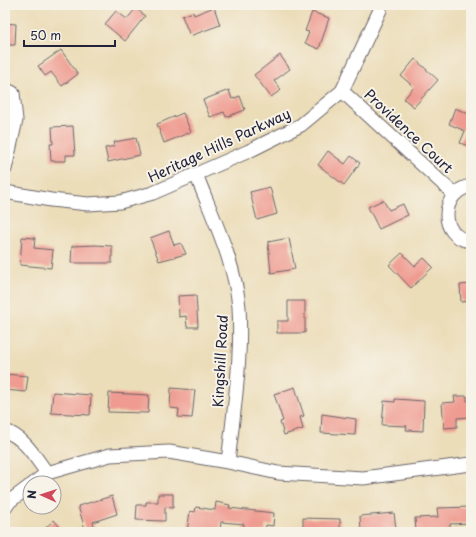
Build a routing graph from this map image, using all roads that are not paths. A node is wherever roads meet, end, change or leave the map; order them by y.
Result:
1 (380, 5) edge
2 (5, 89) edge
3 (342, 90) junction
4 (5, 169) edge
5 (196, 174) junction
6 (471, 186) edge
7 (5, 192) edge
8 (454, 194) junction
9 (471, 241) edge
10 (5, 431) edge
11 (228, 462) junction
12 (471, 464) edge
13 (47, 473) junction
14 (44, 475) edge
15 (22, 491) edge
16 (7, 501) edge

1 - 3 street, Heritage Hills Parkway
2 - 4 street
3 - 5 street, Heritage Hills Parkway
3 - 8 street, Providence Court
5 - 7 street, Heritage Hills Parkway
5 - 11 street, Kingshill Road
6 - 8 street, Providence Court
8 - 9 street, Providence Court
10 - 13 street
11 - 12 street
11 - 13 street
13 - 14 street
15 - 16 street

